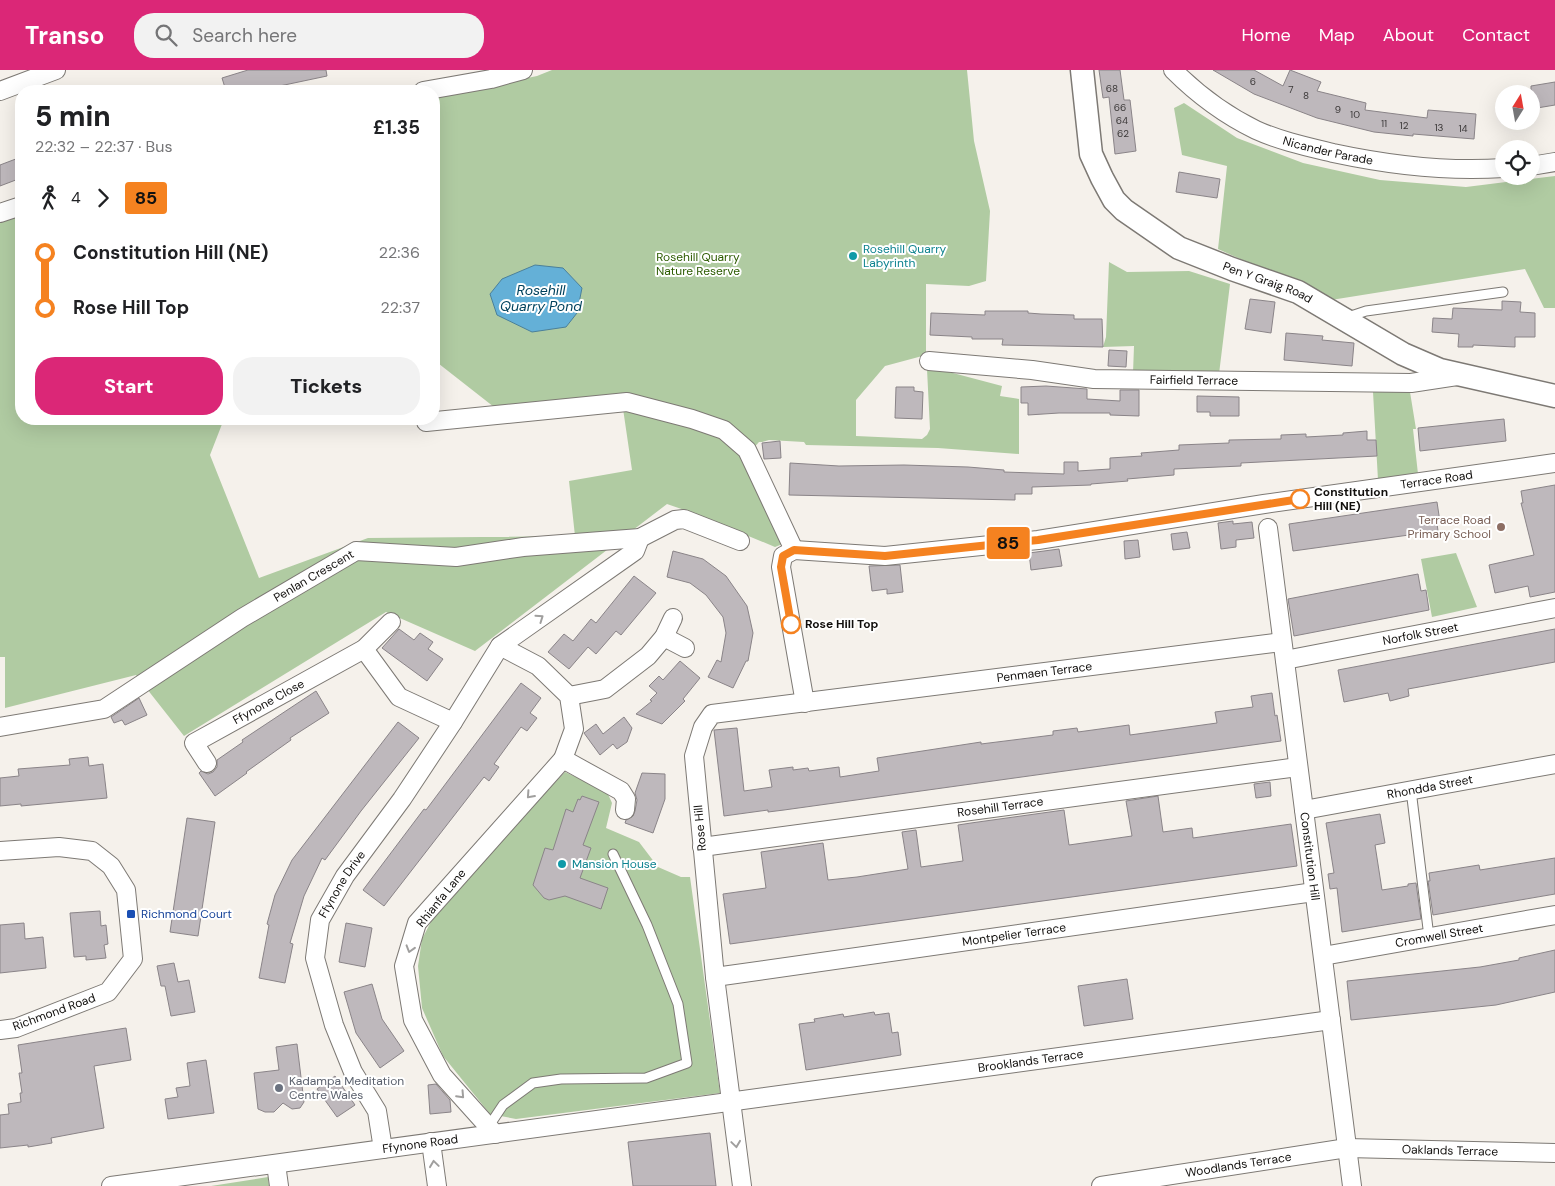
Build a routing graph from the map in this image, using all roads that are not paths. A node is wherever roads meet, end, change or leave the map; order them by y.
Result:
1 (56, 70) edge
2 (523, 70) edge
3 (1082, 70) edge
4 (1173, 70) edge
5 (18, 85) edge
6 (15, 86) edge
7 (440, 88) edge
8 (0, 92) edge
9 (1555, 162) edge
10 (1540, 164) edge
11 (1495, 168) edge
12 (15, 208) edge
13 (0, 213) edge
14 (1504, 292) dead end
15 (1342, 318) junction
16 (929, 361) dead end
17 (1461, 375) junction
18 (1555, 396) edge
19 (440, 421) edge
20 (1555, 463) edge
21 (1268, 528) dead end
22 (640, 538) junction
23 (740, 541) dead end
24 (789, 553) junction
25 (1555, 608) edge
26 (673, 618) dead end
27 (391, 622) dead end
28 (664, 637) junction
29 (1282, 642) junction
30 (500, 646) junction
31 (685, 648) dead end
32 (364, 649) junction
33 (1285, 660) junction
34 (569, 696) junction
35 (805, 703) junction
36 (453, 722) junction
37 (0, 726) edge
38 (563, 759) junction
39 (207, 763) dead end
40 (1555, 764) edge
41 (1298, 766) junction
42 (1410, 790) junction
43 (625, 810) dead end
44 (1304, 810) junction
45 (702, 848) junction
46 (0, 851) edge
47 (612, 854) dead end
48 (1314, 892) junction
49 (1555, 916) edge
50 (1429, 937) junction
51 (1323, 956) junction
52 (715, 977) junction
53 (1331, 1020) junction
54 (0, 1030) edge
55 (730, 1102) junction
56 (492, 1130) junction
57 (431, 1142) junction
58 (1347, 1148) junction
59 (383, 1149) junction
60 (1555, 1153) edge
61 (276, 1164) junction
62 (111, 1186) edge
63 (115, 1186) edge
64 (279, 1186) edge
65 (437, 1186) edge
66 (742, 1186) edge
67 (1100, 1186) edge
68 (1352, 1186) edge

1 - 5 street
2 - 7 street
3 - 15 street, Pen Y Graig Road
4 - 11 street, Nicander Parade
6 - 8 street
9 - 10 street
12 - 13 street
14 - 15 lane
15 - 17 street, Pen Y Graig Road
16 - 17 street, Fairfield Terrace
17 - 18 street, Pen Y Graig Road
19 - 24 street
20 - 24 street, Terrace Road
21 - 29 street, Constitution Hill
22 - 23 street, Penlan Crescent
30 -> 22 street
22 - 37 street, Penlan Crescent
24 - 35 street
25 - 33 street, Norfolk Street
26 - 28 street
27 - 32 street, Ffynone Close
28 - 31 street
28 - 34 street
29 - 33 street, Constitution Hill
29 - 35 street, Penmaen Terrace
30 - 34 street
30 - 36 street, Ffynone Drive
32 - 36 street
32 - 39 street, Ffynone Close
33 - 41 street, Constitution Hill
34 - 38 street
35 - 45 street, Rose Hill
36 - 59 street, Ffynone Drive
38 - 43 street
38 -> 56 street, Rhianfa Lane
40 - 42 street, Rhondda Street
41 - 44 street, Constitution Hill
41 - 45 street, Rosehill Terrace
42 - 44 street, Rhondda Street
42 - 50 lane
44 - 48 street, Constitution Hill
45 - 52 street, Rose Hill
46 - 54 street, Richmond Road
47 - 56 lane
48 - 51 street, Constitution Hill
48 - 52 street, Montpelier Terrace
49 - 50 street, Cromwell Street
50 - 51 street, Cromwell Street
51 - 53 street, Constitution Hill
52 - 55 street, Rose Hill
53 - 55 street, Brooklands Terrace
53 - 58 street, Constitution Hill
55 - 56 street, Ffynone Road
55 -> 66 street, Rose Hill
56 - 57 street, Ffynone Road
57 - 59 street, Ffynone Road
65 -> 57 street
58 - 60 street, Oaklands Terrace
58 - 67 street, Woodlands Terrace
58 - 68 street, Constitution Hill
59 - 61 street, Ffynone Road
61 - 63 street, Ffynone Road
61 - 64 street
62 - 63 street, Ffynone Road

